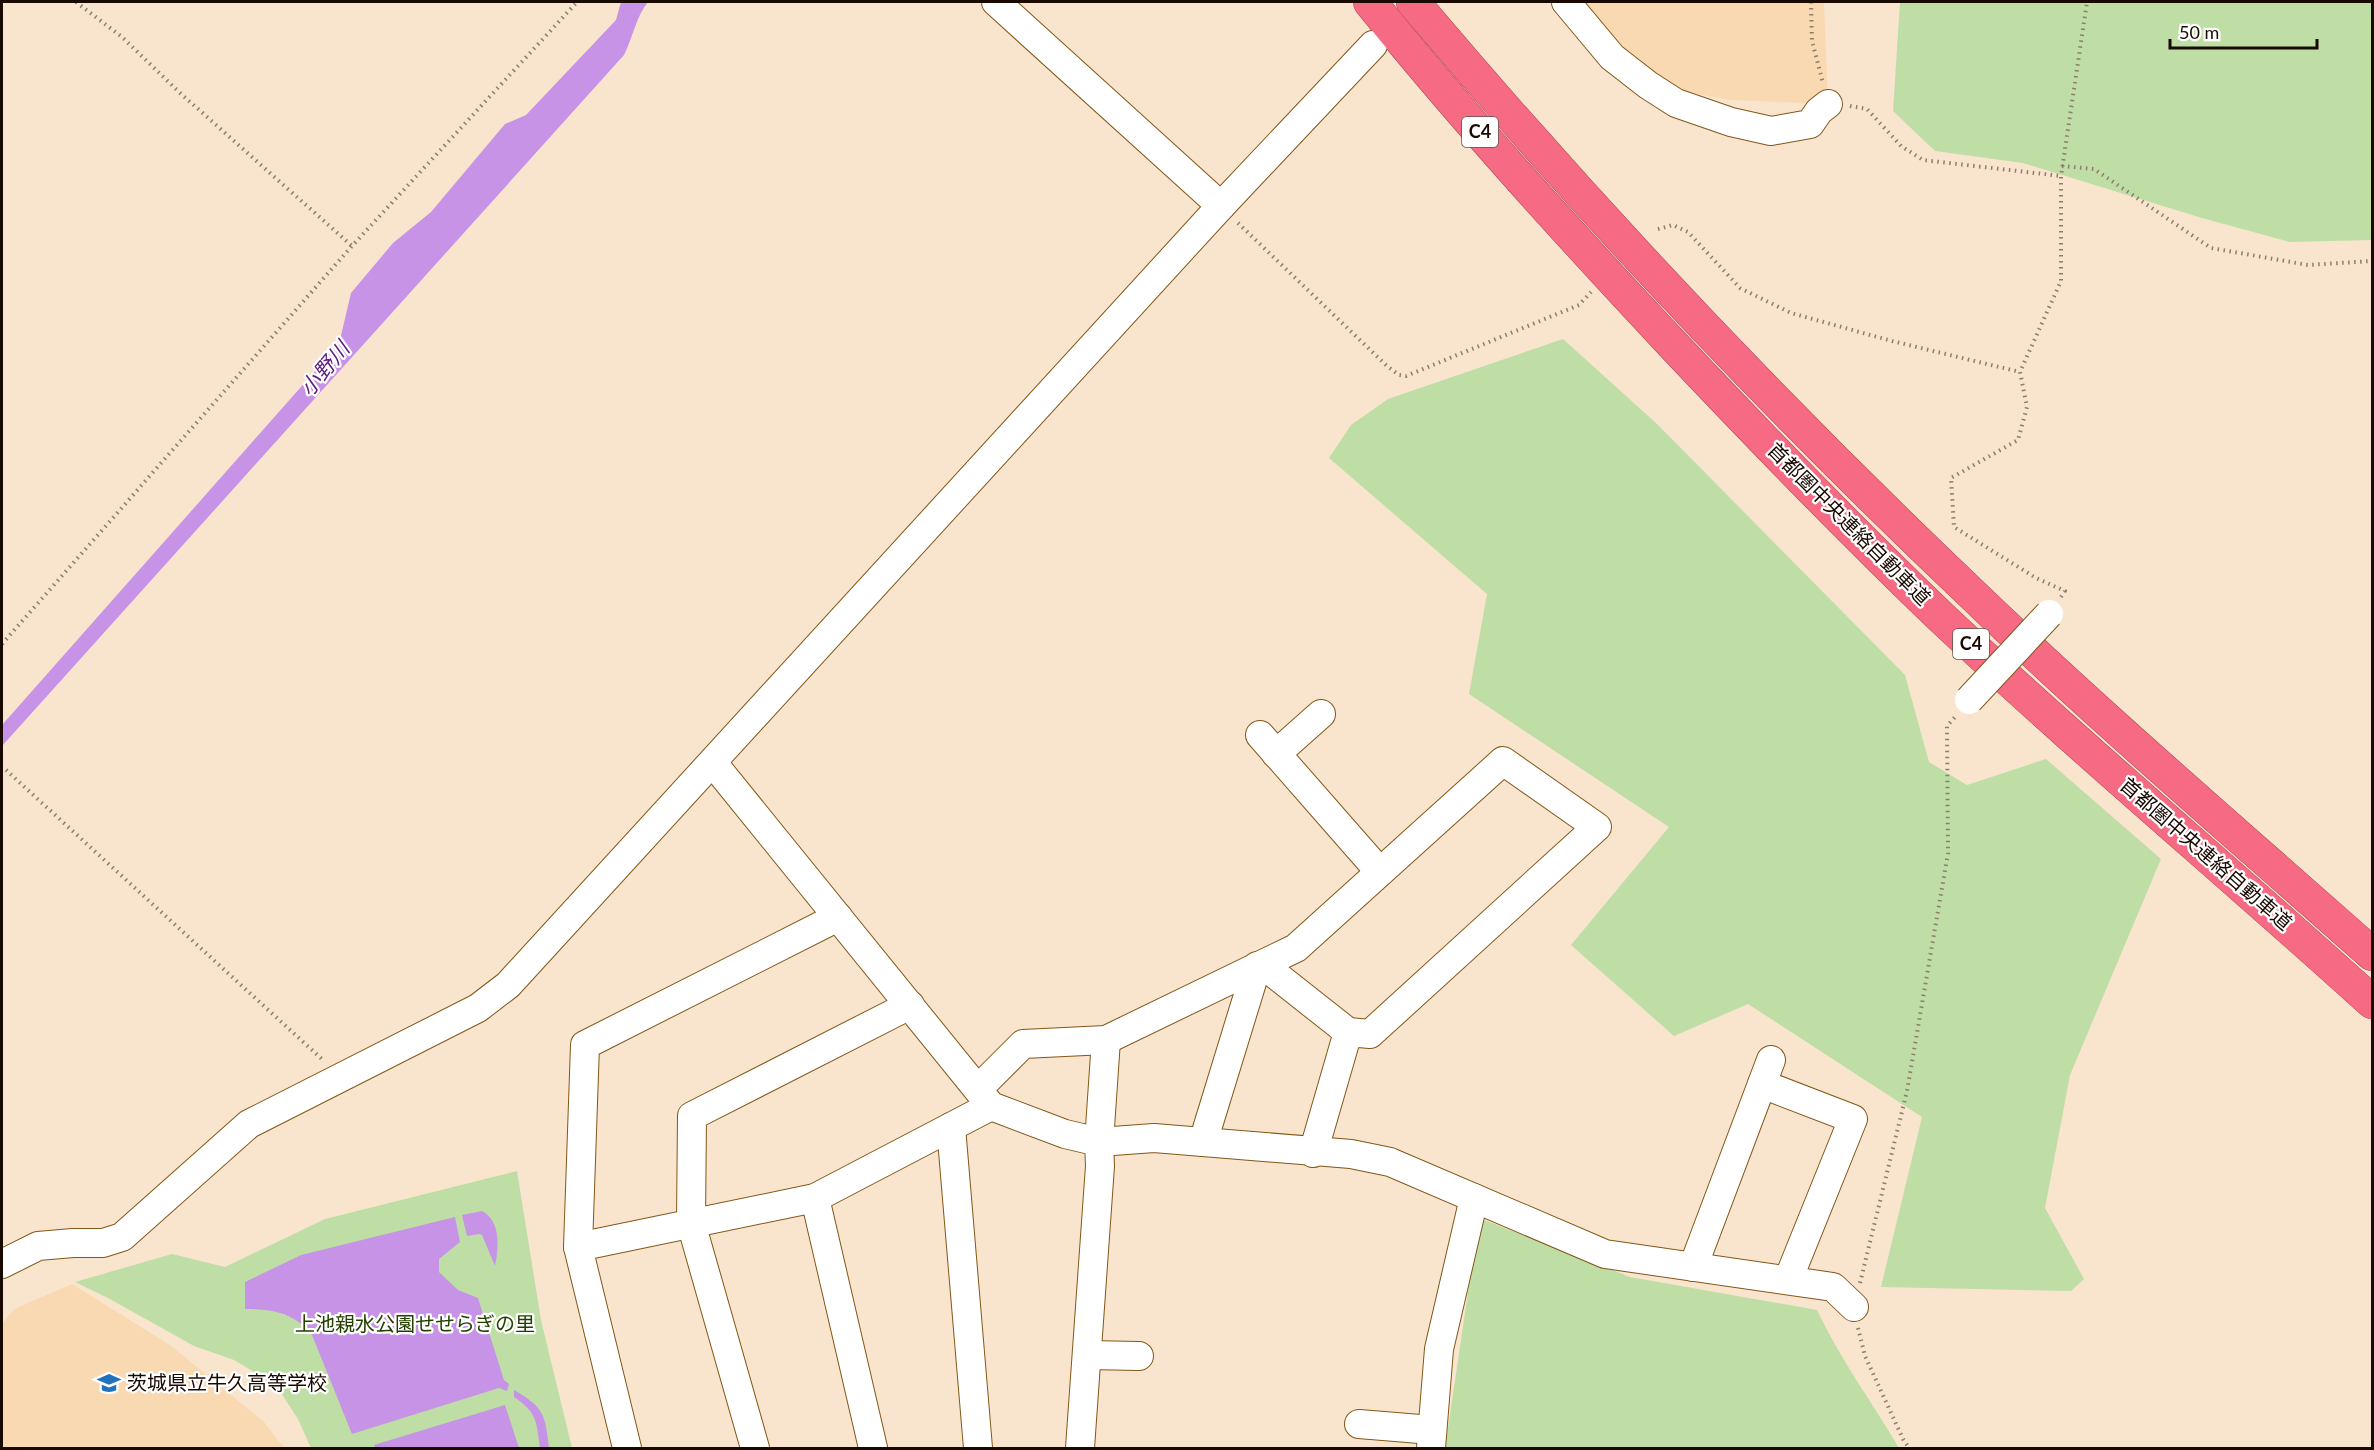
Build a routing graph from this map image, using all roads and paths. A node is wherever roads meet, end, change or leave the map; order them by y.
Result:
1 (76, 2) edge
2 (577, 2) edge
3 (996, 2) edge
4 (1370, 2) edge
5 (1413, 2) edge
6 (1566, 2) edge
7 (1811, 2) edge
8 (2087, 2) edge
9 (1373, 45) dead end
10 (1828, 104) junction
11 (2062, 166) junction
12 (2061, 176) junction
13 (1221, 206) junction
14 (1658, 229) dead end
15 (352, 246) junction
16 (2373, 261) edge
17 (1592, 292) dead end
18 (2020, 372) junction
19 (2049, 614) joint
20 (2, 644) edge
21 (1969, 700) joint
22 (1321, 714) dead end
23 (713, 763) junction
24 (6, 770) dead end
25 (1380, 872) junction
26 (838, 917) junction
27 (2373, 954) edge
28 (1257, 966) junction
29 (2373, 1002) edge
30 (910, 1005) junction
31 (1348, 1032) junction
32 (1106, 1040) junction
33 (341, 1078) junction
34 (985, 1097) junction
35 (951, 1127) junction
36 (1099, 1142) junction
37 (1203, 1142) junction
38 (1313, 1153) junction
39 (815, 1198) junction
40 (1474, 1198) junction
41 (691, 1223) junction
42 (578, 1247) junction
43 (2, 1264) edge
44 (1692, 1267) junction
45 (1788, 1280) junction
46 (1854, 1307) junction
47 (1087, 1355) junction
48 (1138, 1356) dead end
49 (1359, 1424) dead end
50 (1431, 1439) edge
51 (627, 1449) edge
52 (755, 1449) edge
53 (873, 1449) edge
54 (978, 1449) edge
55 (1080, 1449) edge
56 (1909, 1449) edge

1 - 15 path
2 - 15 path
3 - 13 street
4 - 29 highway, 首都圏中央連絡自動車道 / C4
5 - 27 highway, 首都圏中央連絡自動車道 / C4
6 - 10 street
7 - 10 path
8 - 11 path
9 - 13 street
10 - 12 path
11 - 12 path
11 - 16 path
12 - 18 path
13 - 17 path
13 - 23 street
14 - 18 path
15 - 20 path
18 - 19 path
19 - 21 street, bridge
21 - 46 path
22 - 25 street
23 - 26 street
23 - 33 street
24 - 33 path
25 - 28 street
25 - 31 street
26 - 30 street
26 - 42 street
28 - 31 street
28 - 32 street
28 - 37 street
30 - 34 street
30 - 41 street
31 - 38 street
32 - 34 street
32 - 36 street
33 - 43 street
34 - 35 street
34 - 36 street
35 - 39 street
35 - 54 street
36 - 37 street
36 - 47 street
37 - 38 street
38 - 40 street
39 - 41 street
39 - 53 street
40 - 44 street
40 - 50 street
41 - 42 street
41 - 52 street
42 - 51 street
44 - 45 street
44 - 45 street
45 - 46 street
46 - 56 path
47 - 48 street
47 - 55 street
49 - 50 street

